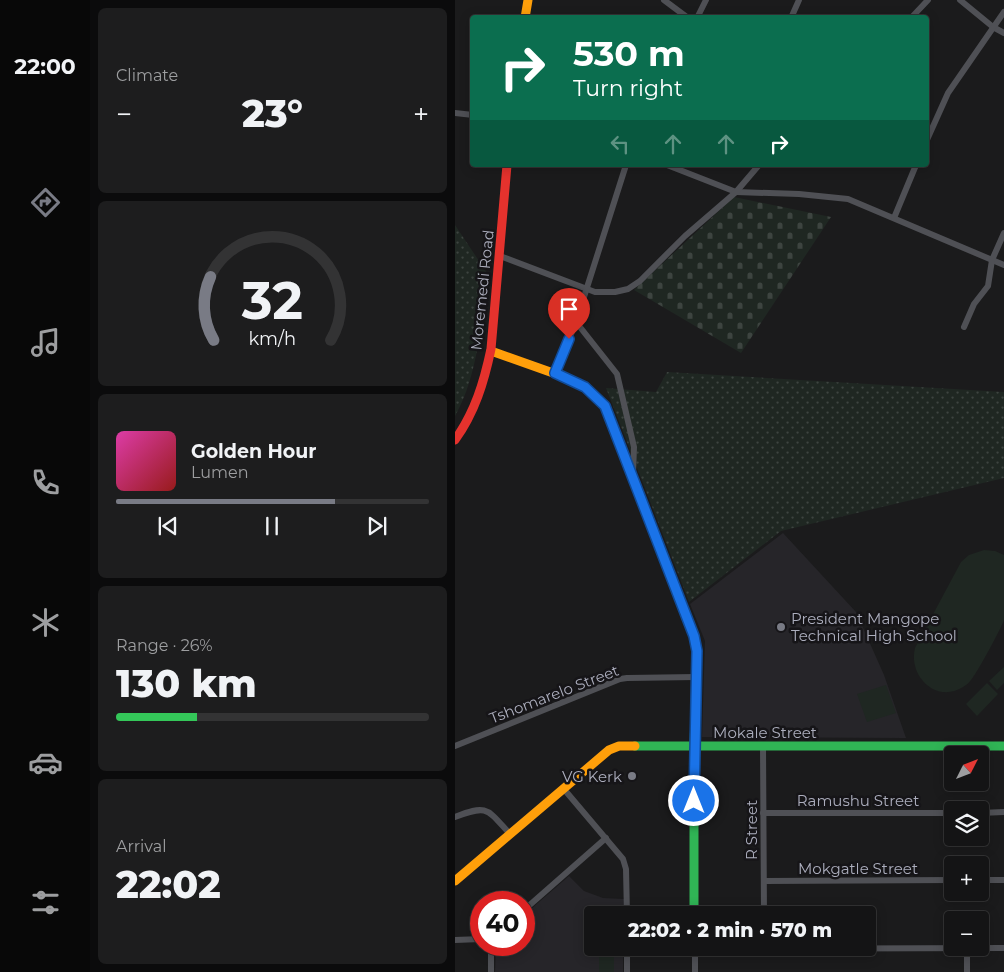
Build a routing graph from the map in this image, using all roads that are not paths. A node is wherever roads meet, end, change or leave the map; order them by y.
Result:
1 (528, 0) edge
2 (664, 0) edge
3 (706, 0) edge
4 (799, 0) edge
5 (928, 0) edge
6 (959, 0) edge
7 (1004, 12) edge
8 (526, 15) edge
9 (684, 15) edge
10 (698, 15) edge
11 (792, 15) edge
12 (914, 15) edge
13 (993, 27) junction
14 (1004, 33) edge
15 (455, 113) edge
16 (470, 115) edge
17 (929, 135) edge
18 (507, 167) edge
19 (626, 167) edge
20 (672, 167) edge
21 (757, 167) edge
22 (915, 167) edge
23 (736, 192) junction
24 (894, 218) junction
25 (1004, 233) edge
26 (500, 256) junction
27 (992, 260) junction
28 (1004, 265) edge
29 (586, 289) junction
30 (576, 322) junction
31 (964, 327) dead end
32 (491, 351) junction
33 (555, 373) junction
34 (455, 440) edge
35 (633, 476) junction
36 (696, 678) junction
37 (455, 746) edge
38 (694, 746) junction
39 (763, 746) junction
40 (1004, 746) edge
41 (563, 788) junction
42 (989, 812) edge
43 (1004, 812) edge
44 (763, 813) junction
45 (944, 813) edge
46 (455, 817) edge
47 (510, 834) junction
48 (606, 838) junction
49 (944, 880) edge
50 (989, 880) edge
51 (1004, 880) edge
52 (455, 881) edge
53 (764, 881) junction
54 (535, 900) edge
55 (627, 906) edge
56 (694, 906) edge
57 (763, 906) edge
58 (470, 939) edge
59 (455, 940) edge
60 (876, 948) edge
61 (944, 948) edge
62 (989, 948) edge
63 (1004, 948) edge
64 (491, 956) edge
65 (627, 956) edge
66 (695, 956) edge
67 (967, 956) edge
68 (491, 972) edge
69 (627, 972) edge
70 (695, 972) edge
71 (967, 972) edge

1 - 8 street
2 - 9 street
3 - 10 street
4 - 11 street
5 - 12 street
6 - 13 street
7 - 13 street
13 - 14 street
13 - 17 street
15 - 16 street
18 - 26 street, Moremedi Road
19 - 29 street
20 - 23 street
21 - 23 street
22 - 24 street
23 - 24 street
23 - 29 street
24 - 27 street
25 - 27 street
26 - 29 street
26 - 32 street, Moremedi Road
27 - 28 street
27 - 31 street
29 - 30 street
30 - 33 street
30 - 35 street
32 - 33 street
32 - 34 street, Moremedi Road
33 - 35 street
35 - 36 street
36 - 37 street, Tshomarelo Street
36 - 38 street
38 - 39 street, Mokale Street
38 - 41 street, Mokale Street
38 - 56 street
39 - 40 street, Mokale Street
39 - 44 street, R Street
41 - 47 street, Mokale Street
41 - 48 street
42 - 43 street
44 - 45 street, Ramushu Street
44 - 53 street, R Street
46 - 47 street
47 - 52 street, Mokale Street
48 - 54 street
48 - 55 street
49 - 53 street, Mokgatle Street
50 - 51 street
53 - 57 street, R Street
58 - 59 street
60 - 61 street
62 - 63 street
64 - 68 street
65 - 69 street
66 - 70 street
67 - 71 street

